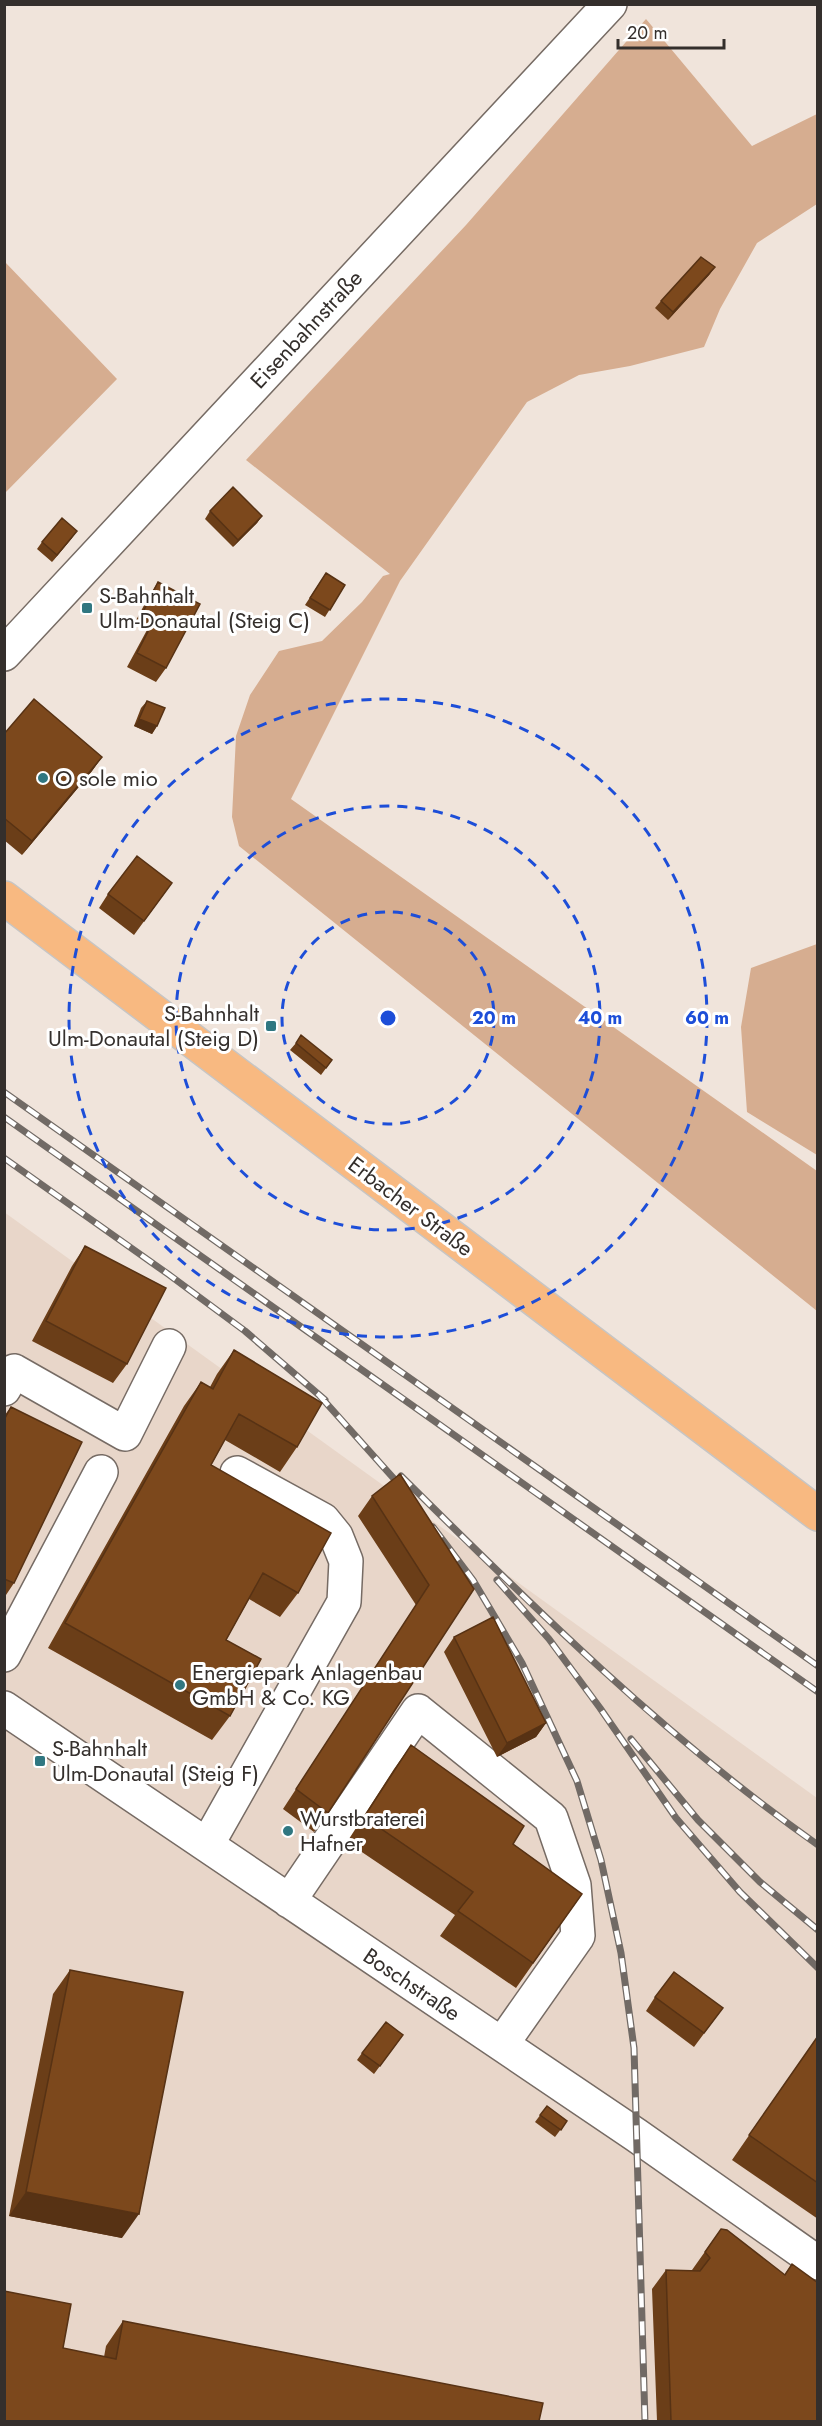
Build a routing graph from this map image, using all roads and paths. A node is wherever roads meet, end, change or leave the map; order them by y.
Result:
1 (610, 4) edge
2 (4, 654) edge
3 (4, 898) edge
4 (170, 1346) dead end
5 (4, 1389) edge
6 (101, 1472) dead end
7 (237, 1473) dead end
8 (818, 1514) edge
9 (4, 1655) edge
10 (4, 1708) edge
11 (207, 1845) junction
12 (289, 1901) junction
13 (502, 2044) junction
14 (818, 2263) edge

1 - 2 street, Eisenbahnstraße
3 - 8 main road, Erbacher Straße
4 - 5 street
6 - 9 street
7 - 11 street
10 - 11 street, Boschstraße
11 - 12 street, Boschstraße
12 - 13 street, Boschstraße
12 - 13 street
13 - 14 street, Boschstraße

